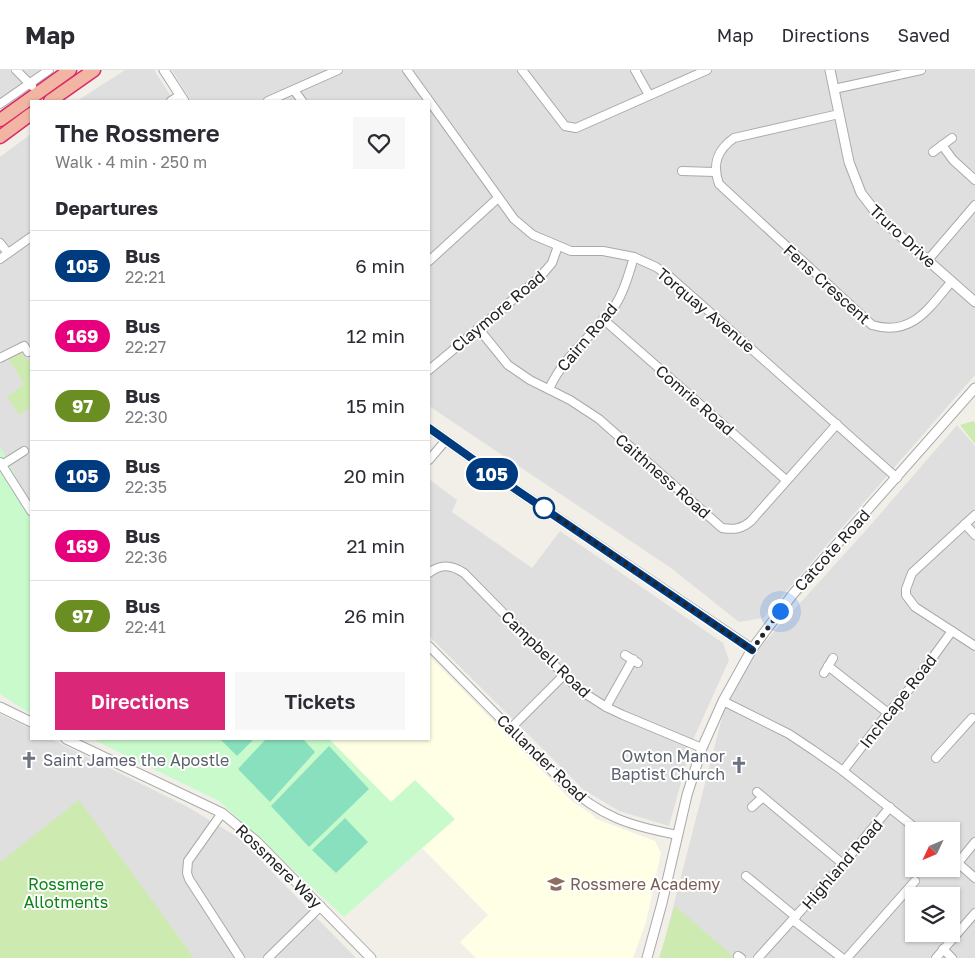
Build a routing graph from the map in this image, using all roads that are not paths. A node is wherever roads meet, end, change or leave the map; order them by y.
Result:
1 (16, 70) edge
2 (49, 70) edge
3 (70, 70) edge
4 (94, 70) edge
5 (164, 70) edge
6 (338, 70) edge
7 (407, 70) edge
8 (522, 70) edge
9 (636, 70) edge
10 (706, 70) edge
11 (830, 70) edge
12 (921, 70) edge
13 (34, 88) junction
14 (834, 89) junction
15 (294, 90) junction
16 (649, 95) junction
17 (182, 98) edge
18 (51, 100) edge
19 (270, 100) edge
20 (301, 100) edge
21 (428, 100) edge
22 (430, 102) edge
23 (0, 104) edge
24 (839, 114) junction
25 (30, 115) edge
26 (0, 120) edge
27 (0, 137) edge
28 (952, 138) dead end
29 (942, 145) junction
30 (933, 152) dead end
31 (682, 171) dead end
32 (715, 172) junction
33 (975, 180) edge
34 (498, 198) junction
35 (975, 205) edge
36 (30, 238) edge
37 (0, 243) edge
38 (558, 246) junction
39 (8, 253) junction
40 (634, 257) junction
41 (0, 259) edge
42 (430, 260) edge
43 (928, 260) junction
44 (952, 282) junction
45 (975, 302) edge
46 (603, 319) junction
47 (478, 328) junction
48 (24, 346) dead end
49 (0, 358) edge
50 (430, 369) edge
51 (975, 388) edge
52 (549, 389) junction
53 (837, 424) junction
54 (430, 429) edge
55 (446, 440) junction
56 (24, 451) dead end
57 (430, 459) edge
58 (1, 463) edge
59 (897, 478) junction
60 (786, 480) junction
61 (30, 509) edge
62 (975, 515) edge
63 (965, 524) junction
64 (975, 536) edge
65 (430, 572) edge
66 (952, 631) junction
67 (975, 646) edge
68 (430, 647) edge
69 (752, 650) junction
70 (625, 654) dead end
71 (828, 666) dead end
72 (564, 675) junction
73 (723, 701) junction
74 (0, 707) edge
75 (606, 707) junction
76 (888, 713) junction
77 (974, 717) edge
78 (30, 722) edge
79 (510, 728) junction
80 (68, 740) edge
81 (702, 748) junction
82 (936, 758) dead end
83 (843, 771) junction
84 (752, 807) dead end
85 (890, 807) junction
86 (222, 813) junction
87 (908, 822) edge
88 (678, 835) junction
89 (975, 842) edge
90 (960, 861) edge
91 (843, 864) junction
92 (960, 865) edge
93 (746, 876) dead end
94 (975, 878) edge
95 (915, 881) dead end
96 (321, 906) junction
97 (975, 913) edge
98 (795, 918) junction
99 (943, 950) junction
100 (240, 958) edge
101 (268, 958) edge
102 (372, 958) edge
103 (647, 958) edge
104 (758, 958) edge
105 (842, 958) edge
106 (847, 958) edge
107 (936, 958) edge
108 (952, 958) edge

1 - 13 street
2 - 13 street
3 - 13 highway
4 - 18 highway
5 - 17 street
6 - 15 street
7 - 21 street, Torquay Avenue
8 - 16 street
9 - 16 street
10 - 16 street
11 - 14 street, Truro Drive
12 - 14 street
13 - 23 street
13 - 26 highway
14 - 24 street, Truro Drive
15 - 19 street
15 - 20 street
22 - 34 street, Torquay Avenue
24 - 32 street
24 - 43 street, Truro Drive
25 - 27 highway
28 - 29 street
29 - 30 street
29 - 33 street
31 - 32 street
32 - 44 street, Fens Crescent
34 - 38 street, Torquay Avenue
34 - 42 street
35 - 43 street
36 - 39 street
37 - 39 street
38 - 40 street, Torquay Avenue
38 - 47 street, Claymore Road
39 - 41 street
40 - 46 street, Cairn Road
40 - 53 street, Torquay Avenue
43 - 44 street, Truro Drive
44 - 45 street, Truro Drive
46 - 52 street, Cairn Road
46 - 60 street, Comrie Road
47 - 50 street, Claymore Road
47 - 52 street, Caithness Road
48 - 49 street
51 - 59 street, Catcote Road
52 - 60 street, Caithness Road
53 - 59 street, Torquay Avenue
53 - 60 street, Caithness Road
54 - 55 street
55 - 57 street
55 - 69 street
56 - 58 street
58 - 61 street
59 - 69 street, Catcote Road
62 - 63 street
63 - 64 street
63 - 66 street
65 - 72 street, Campbell Road
66 - 67 street
66 - 76 street, Inchcape Road
68 - 79 street, Callander Road
69 - 73 street, Catcote Road
70 - 75 street
71 - 76 street
72 - 75 street, Campbell Road
72 - 79 street
73 - 81 street, Catcote Road
73 - 83 street
74 - 78 street
75 - 81 street, Campbell Road
76 - 83 street, Inchcape Road
77 - 82 street
79 - 88 street, Callander Road
80 - 86 street, Rossmere Way
81 - 88 street, Catcote Road
83 - 85 street
84 - 91 street
85 - 87 street
85 - 91 street, Highland Road
86 - 96 street, Rossmere Way
86 - 100 street
88 - 103 street, Catcote Road
89 - 90 street
91 - 98 street, Highland Road
92 - 94 street
93 - 98 street
95 - 106 street
96 - 101 street
96 - 102 street, Rossmere Way
97 - 99 street
98 - 104 street, Highland Road
98 - 105 street
99 - 107 street
99 - 108 street

